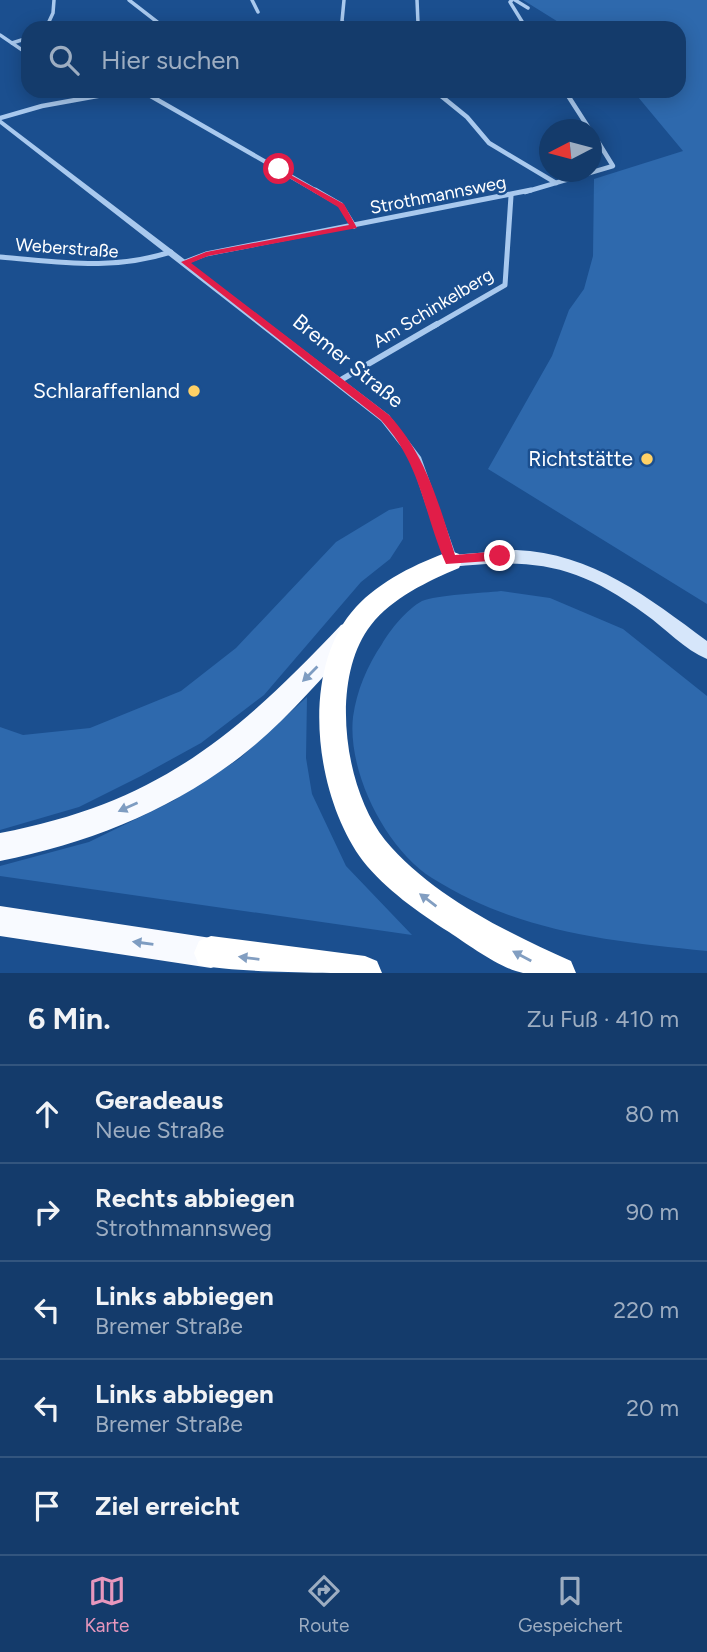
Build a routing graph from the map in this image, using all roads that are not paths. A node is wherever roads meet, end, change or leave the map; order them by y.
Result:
1 (54, 0) edge
2 (129, 0) edge
3 (252, 0) edge
4 (344, 0) edge
5 (418, 0) edge
6 (513, 0) edge
7 (528, 8) dead end
8 (258, 12) dead end
9 (49, 21) edge
10 (156, 21) edge
11 (342, 21) edge
12 (418, 21) edge
13 (522, 21) edge
14 (0, 35) edge
15 (21, 40) edge
16 (12, 43) junction
17 (21, 49) edge
18 (86, 98) edge
19 (154, 98) edge
20 (444, 98) edge
21 (570, 98) edge
22 (583, 119) edge
23 (0, 120) edge
24 (602, 148) edge
25 (602, 169) edge
26 (559, 182) edge
27 (556, 183) junction
28 (511, 197) junction
29 (354, 226) junction
30 (171, 252) junction
31 (0, 257) edge
32 (185, 262) junction
33 (344, 378) junction
34 (451, 561) junction
35 (356, 624) junction
36 (707, 651) edge
37 (0, 848) edge
38 (0, 921) edge
39 (211, 953) joint
40 (365, 973) edge
41 (559, 973) edge

1 - 9 street
2 - 10 street
3 - 8 street
4 - 11 street
5 - 12 street
6 - 7 street
6 - 13 street
14 - 16 street
15 - 16 street
16 - 17 street
18 - 23 street
19 - 29 street
20 - 27 street
21 - 22 street
23 - 30 street, Bremer Straße
24 - 25 street, Strothmannsweg
26 - 27 street, Strothmannsweg
27 - 28 street, Strothmannsweg
28 - 29 street, Strothmannsweg
28 - 33 street, Am Schinkelberg
29 - 32 street, Strothmannsweg
30 - 31 street, Weberstraße
30 - 32 street, Bremer Straße
32 - 33 street, Bremer Straße
33 - 34 street, Bremer Straße
34 - 35 highway
34 - 36 main road
35 -> 37 highway
41 -> 35 highway
39 -> 38 highway
40 -> 39 highway

